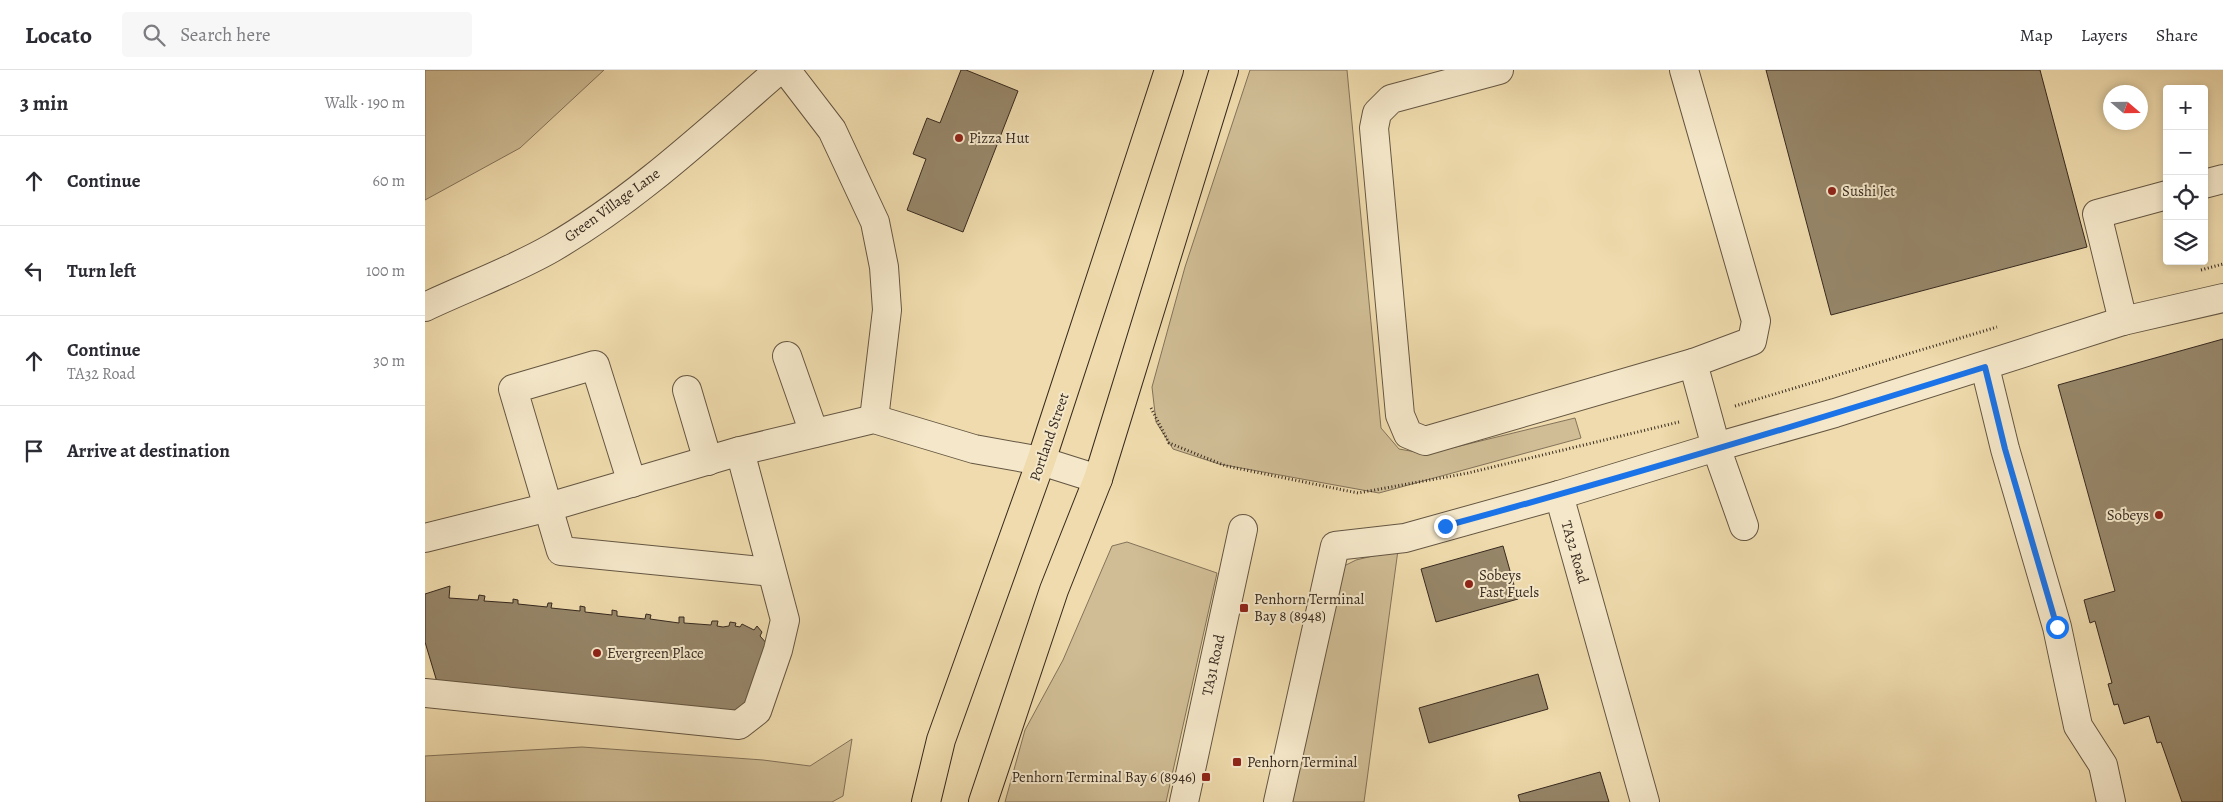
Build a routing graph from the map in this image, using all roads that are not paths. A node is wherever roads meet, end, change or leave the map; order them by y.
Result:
1 (779, 70) edge
2 (786, 70) edge
3 (1169, 70) edge
4 (1224, 70) edge
5 (1499, 70) edge
6 (1684, 70) edge
7 (2223, 179) edge
8 (2208, 183) edge
9 (2163, 196) edge
10 (2223, 298) edge
11 (425, 307) edge
12 (2123, 321) junction
13 (787, 356) dead end
14 (1693, 363) junction
15 (1985, 367) junction
16 (687, 390) dead end
17 (874, 419) junction
18 (814, 433) junction
19 (1716, 447) junction
20 (740, 451) junction
21 (708, 460) junction
22 (1041, 462) junction
23 (1098, 479) junction
24 (632, 483) junction
25 (1559, 495) junction
26 (549, 507) junction
27 (1744, 526) dead end
28 (1243, 529) dead end
29 (425, 538) edge
30 (771, 572) junction
31 (425, 694) edge
32 (925, 802) edge
33 (983, 802) edge
34 (1184, 802) edge
35 (1278, 802) edge
36 (1645, 802) edge
37 (2111, 802) edge

1 - 11 street, Green Village Lane
2 - 17 street
3 - 22 main road, Portland Street
4 - 23 main road
5 - 14 street
6 - 14 street
7 - 8 street
9 - 12 street
10 - 12 street
12 - 15 street
13 - 18 street
14 - 19 street
15 - 19 street
15 - 37 street
16 - 21 street
17 - 18 street
17 - 22 street
18 - 20 street
19 - 25 street
19 - 27 street
20 - 21 street
20 - 30 street
21 - 24 street
22 - 23 street
22 - 32 main road, Portland Street
23 - 33 main road
24 - 26 street
24 - 26 street
25 - 35 street
25 - 36 street, TA32 Road
26 - 29 street
26 - 30 street
28 - 34 street, TA31 Road
30 - 31 street

